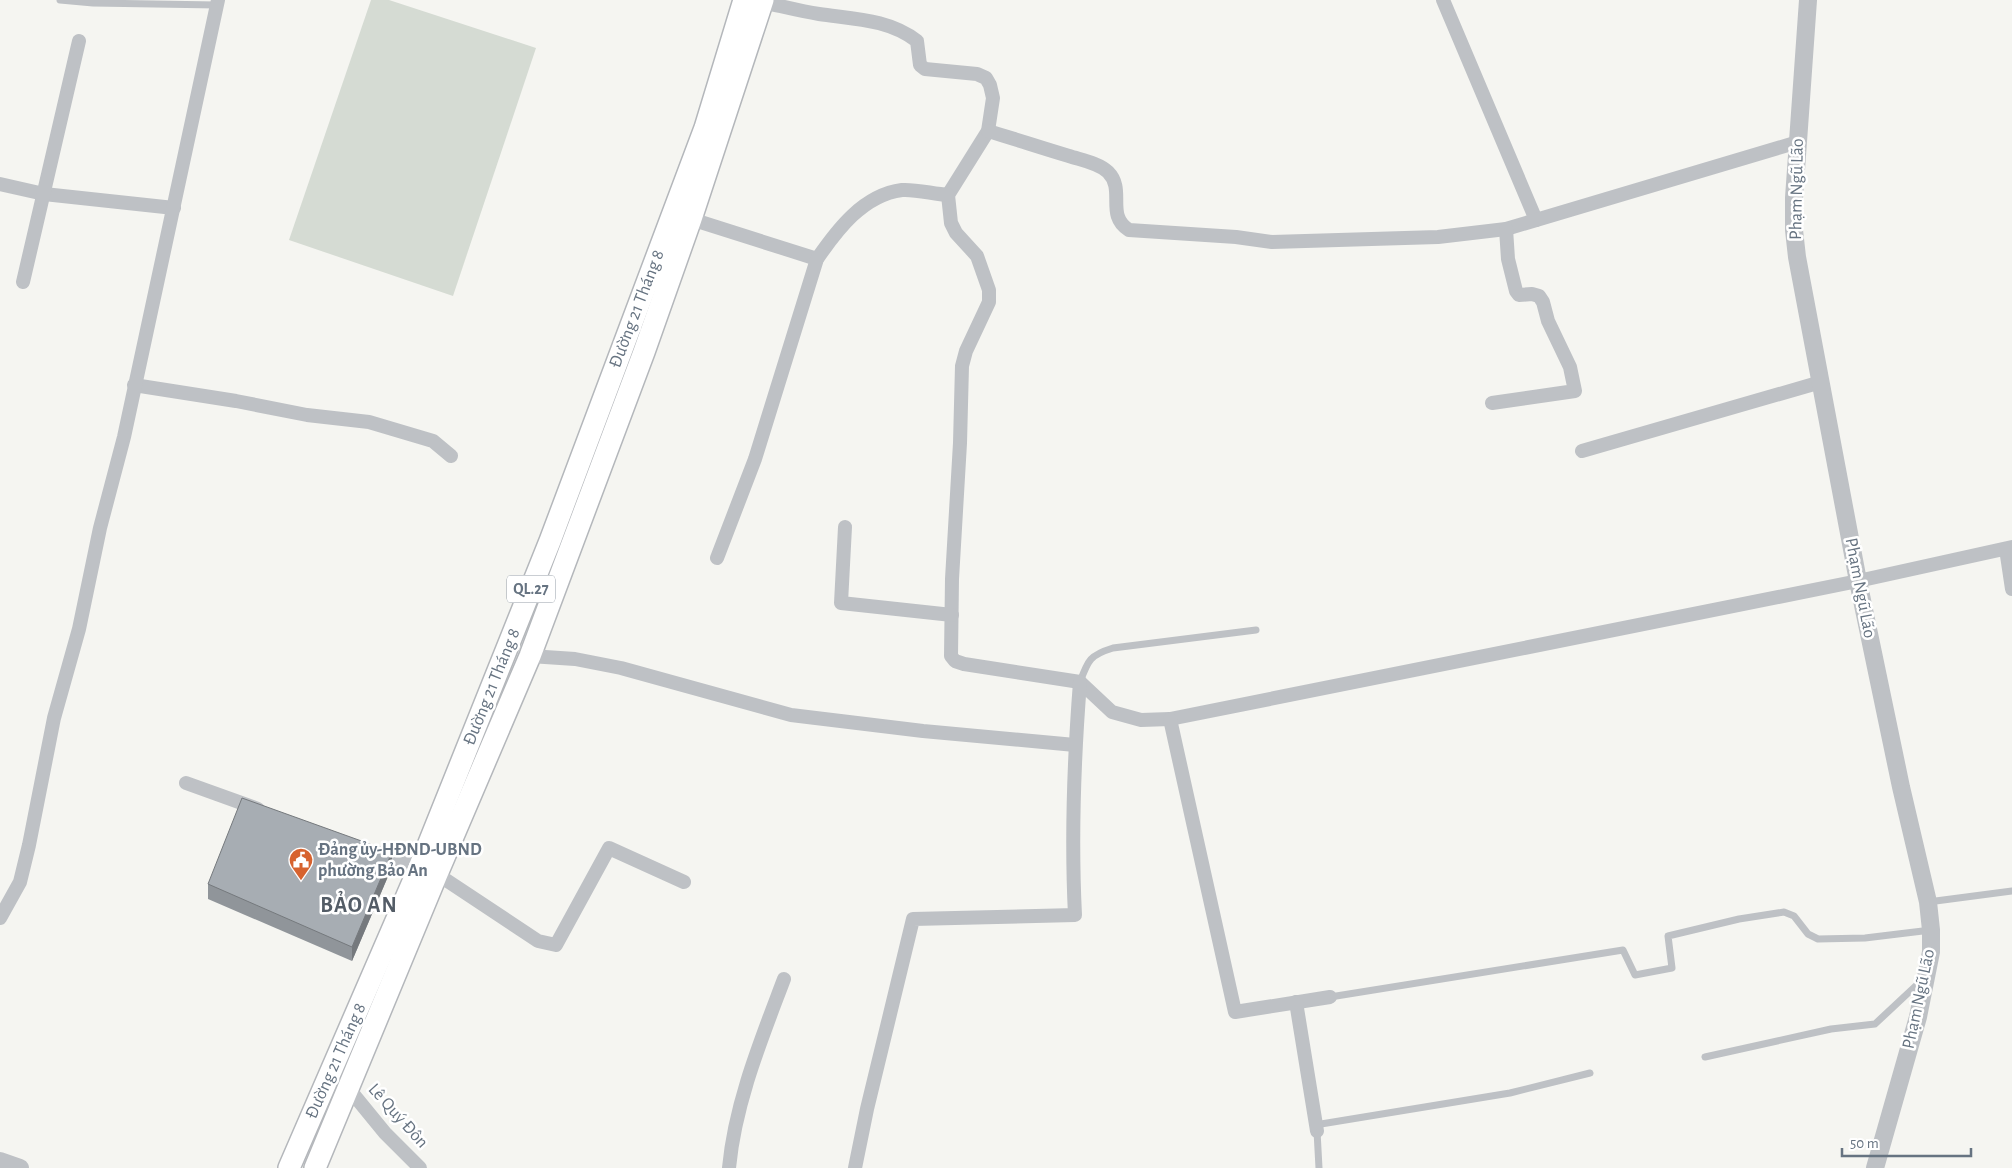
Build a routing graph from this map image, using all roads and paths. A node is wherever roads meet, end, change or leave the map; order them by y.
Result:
1 (60, 0) edge
2 (756, 0) edge
3 (1443, 0) edge
4 (1808, 0) edge
5 (218, 3) edge
6 (79, 41) dead end
7 (988, 131) junction
8 (1798, 142) junction
9 (0, 184) edge
10 (44, 194) junction
11 (948, 195) junction
12 (174, 208) junction
13 (691, 219) junction
14 (1536, 220) junction
15 (1506, 229) junction
16 (818, 259) junction
17 (23, 282) dead end
18 (1821, 382) junction
19 (134, 385) junction
20 (1492, 403) dead end
21 (1582, 451) dead end
22 (451, 456) dead end
23 (844, 527) dead end
24 (2009, 548) edge
25 (717, 558) dead end
26 (1858, 581) junction
27 (2012, 589) edge
28 (952, 615) junction
29 (1256, 630) dead end
30 (530, 656) junction
31 (1080, 682) junction
32 (1170, 719) junction
33 (1075, 744) junction
34 (186, 783) dead end
35 (270, 814) edge
36 (363, 848) edge
37 (428, 871) junction
38 (684, 882) dead end
39 (2012, 891) edge
40 (1928, 902) junction
41 (0, 918) edge
42 (1931, 930) junction
43 (1926, 975) junction
44 (784, 979) dead end
45 (1330, 997) joint
46 (1296, 1002) junction
47 (1705, 1057) dead end
48 (1590, 1073) dead end
49 (349, 1089) junction
50 (1317, 1130) junction
51 (0, 1161) edge
52 (20, 1168) edge
53 (289, 1168) edge
54 (315, 1168) edge
55 (420, 1168) edge
56 (729, 1168) edge
57 (855, 1168) edge
58 (1319, 1168) edge
59 (1875, 1168) edge

1 - 5 lane
2 - 7 street
2 - 13 main road, Đường 21 Tháng 8 / QL.27
2 - 37 main road, Đường 21 Tháng 8 / QL.27
3 - 14 street
4 - 8 street, Phạm Ngũ Lão
5 - 12 street
6 - 10 street
7 - 11 street
7 - 15 street
8 - 14 street
8 - 18 street, Phạm Ngũ Lão
9 - 10 street
10 - 12 street
10 - 17 street
11 - 16 street
11 - 28 street
12 - 19 street
13 - 16 street
13 - 30 main road, Đường 21 Tháng 8 / QL.27
14 - 15 street
15 - 20 street
16 - 25 street
18 - 21 street
18 - 26 street, Phạm Ngũ Lão
19 - 22 street
19 - 41 street
23 - 28 street
24 - 26 street
24 - 27 street
26 - 32 street
26 - 40 street, Phạm Ngũ Lão
28 - 31 street
29 - 31 lane
30 - 33 street
30 - 37 main road, Đường 21 Tháng 8 / QL.27
31 - 32 street
31 - 33 street
32 - 46 street
33 - 57 street
34 - 35 street
36 - 37 street
37 - 38 street
37 - 49 main road, Đường 21 Tháng 8 / QL.27
37 - 53 main road, Đường 21 Tháng 8 / QL.27
39 - 40 lane
40 - 42 street, Phạm Ngũ Lão
42 - 43 street, Phạm Ngũ Lão
42 - 45 lane
43 - 47 lane
43 - 59 street, Phạm Ngũ Lão
44 - 56 street
45 - 46 street
46 - 50 street
48 - 50 lane
49 - 54 main road, Đường 21 Tháng 8 / QL.27
49 - 55 street, Lê Quý Đôn
50 - 58 lane
51 - 52 street

